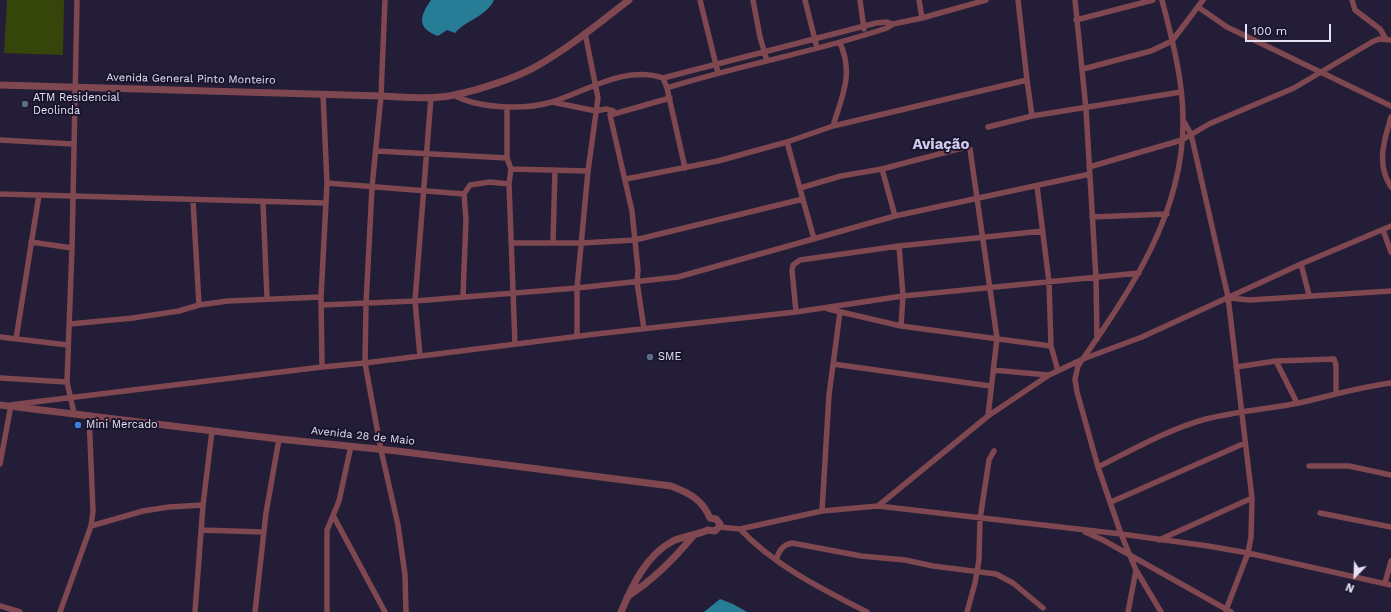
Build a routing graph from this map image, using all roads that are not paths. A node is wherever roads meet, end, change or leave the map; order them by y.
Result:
1 (77, 0) edge
2 (385, 0) edge
3 (629, 0) edge
4 (700, 0) edge
5 (753, 0) edge
6 (806, 0) edge
7 (860, 0) edge
8 (919, 0) edge
9 (986, 0) edge
10 (1018, 0) edge
11 (1075, 0) edge
12 (1153, 0) edge
13 (1162, 0) edge
14 (1203, 0) edge
15 (1352, 0) edge
16 (1198, 7) junction
17 (922, 18) junction
18 (1076, 20) junction
19 (893, 24) junction
20 (863, 26) junction
21 (585, 33) junction
22 (865, 35) junction
23 (815, 39) junction
24 (1388, 39) edge
25 (1172, 41) junction
26 (840, 43) junction
27 (817, 48) junction
28 (764, 52) junction
29 (767, 61) junction
30 (716, 64) junction
31 (1083, 70) junction
32 (718, 73) junction
33 (1321, 73) junction
34 (663, 78) junction
35 (1027, 80) junction
36 (0, 85) edge
37 (594, 85) junction
38 (76, 87) junction
39 (667, 88) junction
40 (1181, 92) junction
41 (323, 94) junction
42 (454, 95) junction
43 (381, 96) junction
44 (431, 97) junction
45 (670, 98) junction
46 (552, 102) junction
47 (1391, 106) edge
48 (507, 107) junction
49 (1086, 109) junction
50 (596, 111) junction
51 (610, 115) junction
52 (1032, 116) junction
53 (1391, 118) edge
54 (1183, 120) junction
55 (833, 126) junction
56 (988, 127) dead end
57 (1191, 134) junction
58 (0, 140) edge
59 (1182, 140) junction
60 (787, 142) junction
61 (73, 144) junction
62 (377, 151) junction
63 (427, 155) junction
64 (507, 158) junction
65 (1089, 167) junction
66 (685, 168) junction
67 (511, 169) junction
68 (882, 169) junction
69 (555, 170) junction
70 (588, 171) junction
71 (1090, 174) junction
72 (626, 179) junction
73 (327, 183) junction
74 (509, 184) junction
75 (1037, 186) junction
76 (372, 187) junction
77 (1391, 187) edge
78 (800, 188) junction
79 (423, 192) junction
80 (0, 194) edge
81 (464, 194) junction
82 (39, 195) junction
83 (72, 195) junction
84 (802, 198) junction
85 (977, 198) junction
86 (192, 200) junction
87 (263, 203) junction
88 (325, 203) junction
89 (1167, 214) junction
90 (895, 216) junction
91 (1092, 217) junction
92 (1391, 226) edge
93 (1383, 230) junction
94 (1043, 231) junction
95 (983, 236) junction
96 (814, 239) junction
97 (635, 240) junction
98 (31, 242) junction
99 (511, 243) junction
100 (553, 243) junction
101 (582, 243) junction
102 (899, 246) junction
103 (72, 248) junction
104 (1391, 252) edge
105 (1301, 264) junction
106 (1139, 273) junction
107 (1096, 278) junction
108 (637, 282) junction
109 (1049, 282) junction
110 (577, 288) junction
111 (992, 288) junction
112 (1391, 291) edge
113 (512, 293) junction
114 (1309, 295) junction
115 (463, 296) junction
116 (903, 296) junction
117 (322, 297) junction
118 (267, 298) junction
119 (1228, 298) junction
120 (415, 301) junction
121 (366, 304) junction
122 (199, 305) junction
123 (322, 305) junction
124 (824, 308) junction
125 (796, 312) junction
126 (840, 312) junction
127 (70, 324) junction
128 (901, 326) junction
129 (644, 329) junction
130 (577, 336) junction
131 (0, 337) edge
132 (998, 338) junction
133 (16, 339) junction
134 (1097, 339) junction
135 (515, 344) junction
136 (68, 345) junction
137 (1051, 346) junction
138 (420, 356) junction
139 (1083, 359) junction
140 (1276, 362) junction
141 (365, 363) junction
142 (833, 364) junction
143 (322, 367) junction
144 (1236, 367) junction
145 (993, 370) junction
146 (1058, 371) junction
147 (1048, 375) junction
148 (0, 378) edge
149 (67, 382) junction
150 (1391, 383) edge
151 (990, 386) junction
152 (1336, 394) junction
153 (70, 397) junction
154 (1297, 403) junction
155 (0, 405) edge
156 (11, 405) junction
157 (1241, 411) junction
158 (74, 413) junction
159 (89, 415) junction
160 (988, 416) junction
161 (212, 431) junction
162 (279, 439) junction
163 (1245, 443) junction
164 (351, 446) junction
165 (381, 450) junction
166 (994, 451) dead end
167 (0, 464) edge
168 (1309, 466) dead end
169 (1098, 467) junction
170 (1391, 475) edge
171 (1252, 498) junction
172 (1111, 502) junction
173 (203, 505) junction
174 (878, 506) junction
175 (822, 510) junction
176 (1320, 513) dead end
177 (334, 517) junction
178 (710, 518) junction
179 (980, 519) junction
180 (91, 526) junction
181 (1391, 526) edge
182 (719, 527) junction
183 (740, 529) junction
184 (201, 530) junction
185 (708, 530) junction
186 (1082, 531) junction
187 (263, 532) junction
188 (1121, 534) junction
189 (693, 536) junction
190 (1159, 540) junction
191 (1248, 553) junction
192 (1131, 555) junction
193 (776, 560) junction
194 (1391, 561) edge
195 (1136, 570) junction
196 (977, 573) junction
197 (1388, 584) edge
198 (628, 597) junction
199 (0, 606) edge
200 (1043, 608) dead end
201 (1229, 611) edge
202 (20, 612) edge
203 (60, 612) edge
204 (195, 612) edge
205 (255, 612) edge
206 (327, 612) edge
207 (385, 612) edge
208 (406, 612) edge
209 (621, 612) edge
210 (867, 612) edge
211 (967, 612) edge
212 (1128, 612) edge
213 (1160, 612) edge

1 - 38 street
2 - 43 street
3 - 21 street, Avenida General Pinto Monteiro
4 - 30 street
5 - 28 street
6 - 23 street
7 - 20 street
8 - 17 street
9 - 17 street
10 - 35 street
11 - 18 street
12 - 18 street
13 - 25 street
14 - 16 street
15 - 24 street
16 - 25 street
16 - 33 street
17 - 19 street
18 - 31 street
19 - 20 street
19 - 22 street
20 - 22 street
20 - 23 street
21 - 37 street
21 - 42 street, Avenida General Pinto Monteiro
22 - 26 street
23 - 27 street
23 - 28 street
24 - 33 street
25 - 31 street
25 - 40 street
26 - 27 street
26 - 55 street
27 - 29 street
28 - 29 street
28 - 30 street
29 - 32 street
30 - 32 street
30 - 34 street
31 - 49 street
32 - 39 street
33 - 47 street
33 - 57 street
34 - 37 street
34 - 39 street
35 - 52 street
35 - 55 street
36 - 38 street, Avenida General Pinto Monteiro
37 - 46 street
37 - 50 street
38 - 41 street, Avenida General Pinto Monteiro
38 - 61 street
39 - 45 street
40 - 49 street
40 - 54 street
41 - 43 street, Avenida General Pinto Monteiro
41 - 73 street
42 - 44 street, Avenida General Pinto Monteiro
42 - 48 street
43 - 44 street, Avenida General Pinto Monteiro
43 - 62 street
44 - 63 street
45 - 51 street
45 - 66 street
46 - 48 street
46 - 50 street
48 - 64 street
49 - 52 street
49 - 65 street
50 - 51 street
50 - 70 street
51 - 72 street
52 - 56 street
53 - 77 street
54 - 57 street
54 - 59 street
55 - 60 street
57 - 59 street
57 - 119 street
58 - 61 street
59 - 65 street
59 - 89 street
60 - 66 street
60 - 78 street
61 - 83 street
62 - 63 street
62 - 76 street
63 - 64 street
63 - 79 street
64 - 67 street
65 - 71 street
66 - 72 street
67 - 69 street
67 - 74 street
68 - 78 street
68 - 85 street
68 - 90 street
69 - 70 street
69 - 100 street
70 - 101 street
71 - 75 street
71 - 91 street
72 - 97 street
73 - 76 street
73 - 88 street
74 - 81 street
74 - 99 street
75 - 85 street
75 - 94 street
76 - 79 street
76 - 121 street
78 - 84 street
79 - 81 street
79 - 120 street
80 - 82 street
81 - 115 street
82 - 83 street
82 - 98 street
83 - 86 street
83 - 103 street
84 - 96 street
84 - 97 street
85 - 90 street
85 - 95 street
86 - 87 street
86 - 122 street
87 - 88 street
87 - 118 street
88 - 117 street
89 - 91 street
89 - 106 street
90 - 96 street
91 - 107 street
92 - 93 street
93 - 104 street
93 - 105 street
94 - 95 street
94 - 109 street
95 - 102 street
95 - 111 street
96 - 108 street
97 - 101 street
97 - 108 street
98 - 103 street
98 - 133 street
99 - 100 street
99 - 113 street
100 - 101 street
101 - 110 street
102 - 116 street
102 - 125 street
103 - 127 street
105 - 114 street
105 - 119 street
106 - 107 street
106 - 134 street
107 - 109 street
107 - 134 street
108 - 110 street
108 - 129 street
109 - 111 street
109 - 137 street
110 - 113 street
110 - 130 street
111 - 116 street
111 - 132 street
112 - 114 street
113 - 115 street
113 - 135 street
114 - 119 street
115 - 120 street
116 - 124 street
116 - 128 street
117 - 118 street
117 - 123 street
118 - 122 street
119 - 139 street
119 - 144 street
120 - 121 street
120 - 138 street
121 - 123 street
121 - 141 street
122 - 127 street
123 - 143 street
124 - 125 street
124 - 126 street
125 - 129 street
126 - 128 street
126 - 142 street
127 - 136 street
128 - 132 street
129 - 130 street
130 - 135 street
131 - 133 street
132 - 137 street
132 - 145 street
133 - 136 street
134 - 139 street
135 - 138 street
136 - 149 street
137 - 146 street
138 - 141 street
139 - 146 street
139 - 169 street
140 - 144 street
140 - 152 street
140 - 154 street
141 - 143 street
141 - 165 street
142 - 151 street
142 - 175 street
143 - 153 street
144 - 157 street
145 - 147 street
145 - 151 street
146 - 147 street
147 - 160 street
148 - 149 street
149 - 153 street
150 - 152 street
151 - 160 street
152 - 154 street
153 - 156 street
153 - 158 street
154 - 157 street
155 - 156 street, Avenida 28 de Maio
156 - 158 street, Avenida 28 de Maio
156 - 167 street
157 - 163 street
157 - 169 street
158 - 159 street, Avenida 28 de Maio
159 - 161 street, Avenida 28 de Maio
159 - 180 street
160 - 174 street
161 - 162 street, Avenida 28 de Maio
161 - 173 street
162 - 164 street, Avenida 28 de Maio
162 - 187 street
163 - 171 street
163 - 172 street
164 - 165 street, Avenida 28 de Maio
164 - 177 street
165 - 178 street, Avenida 28 de Maio
165 - 208 street
166 - 179 street
168 - 170 street
169 - 172 street
171 - 190 street
171 - 191 street
172 - 188 street
173 - 180 street
173 - 184 street
174 - 175 street
174 - 179 street
175 - 183 street
176 - 181 street
177 - 206 street
177 - 207 street
178 - 182 street
178 - 185 street
179 - 186 street
179 - 196 street
180 - 203 street
182 - 183 street
182 - 185 street
183 - 193 street
184 - 187 street
184 - 204 street
185 - 189 street
186 - 188 street
186 - 192 street
187 - 205 street
188 - 190 street
188 - 192 street
189 - 198 street
189 - 198 street
190 - 191 street
191 - 197 street
191 - 201 street
192 - 195 street
192 - 201 street
193 - 196 street
193 - 210 street
194 - 197 street
195 - 212 street
195 - 213 street
196 - 200 street
196 - 211 street
198 - 209 street
199 - 202 street

